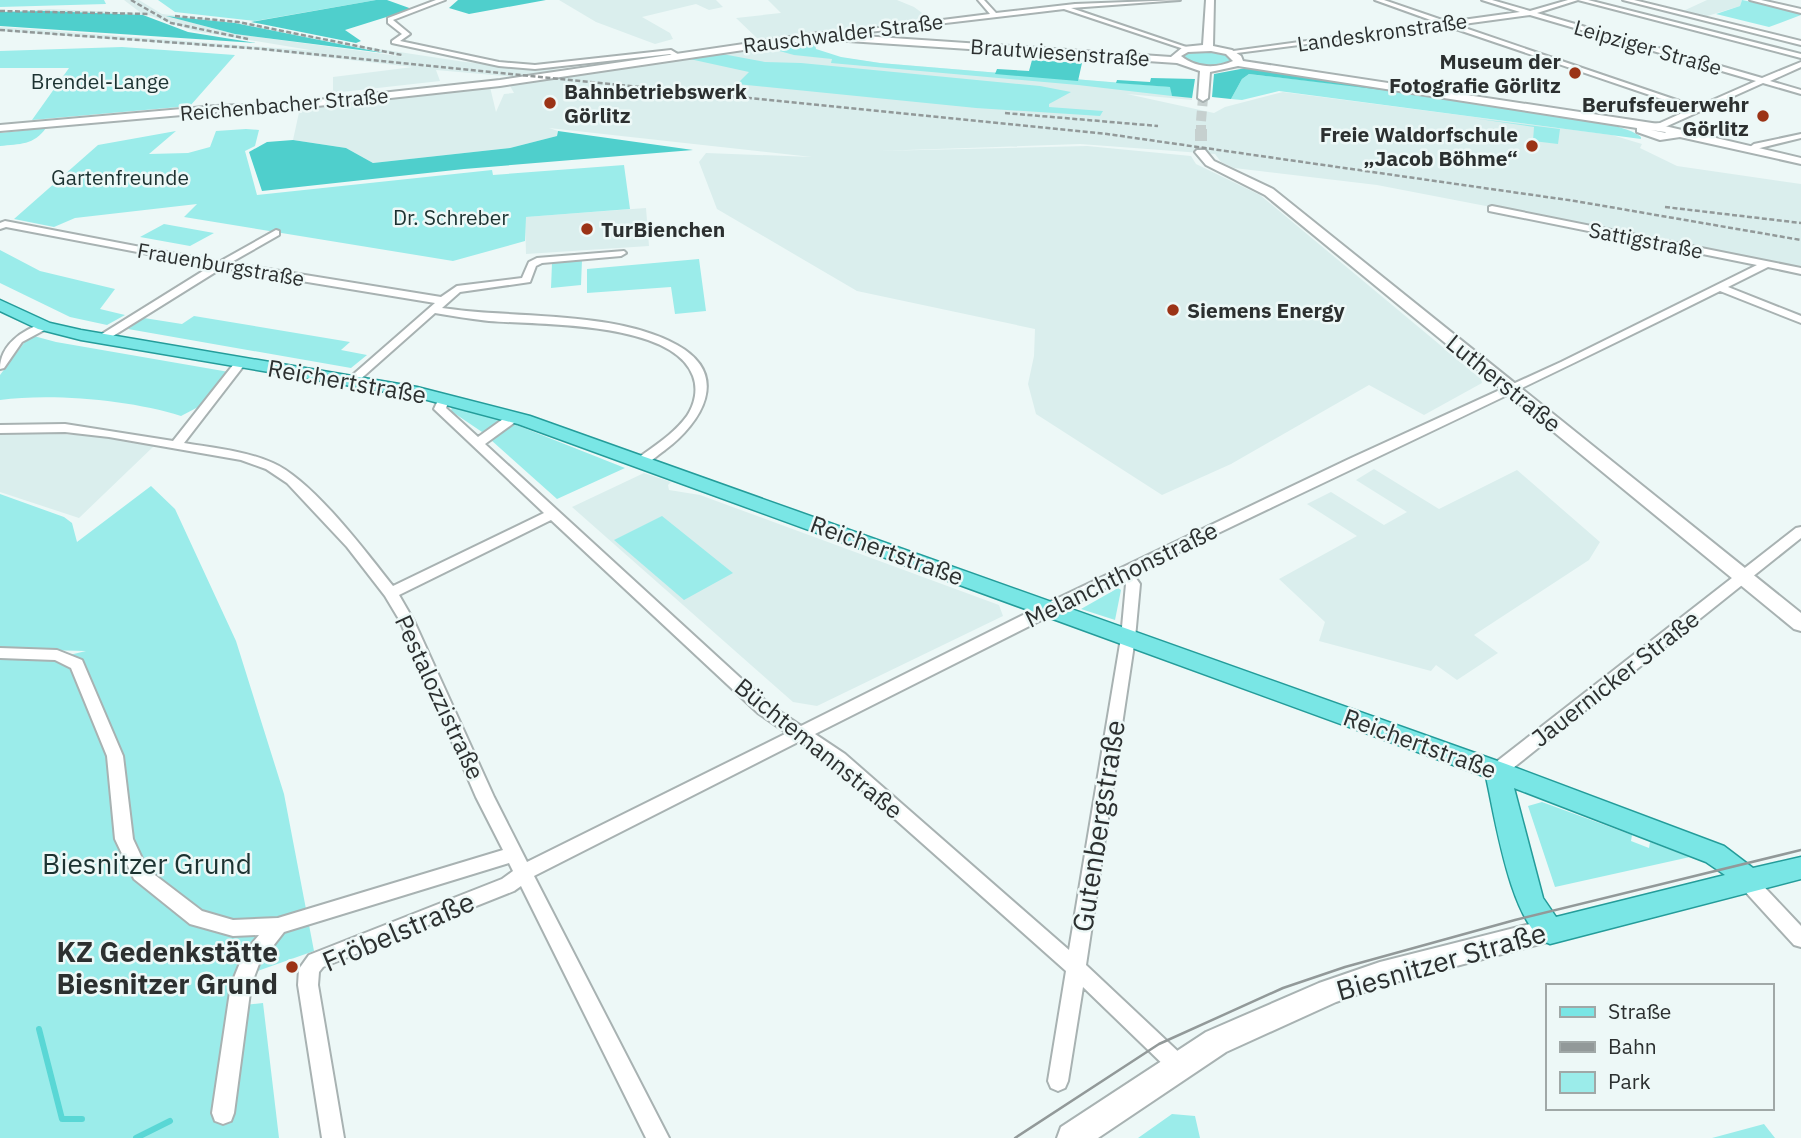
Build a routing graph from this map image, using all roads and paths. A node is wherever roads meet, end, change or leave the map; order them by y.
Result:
1 (442, 0) edge
2 (981, 0) edge
3 (1177, 0) edge
4 (1210, 0) edge
5 (1378, 0) edge
6 (1485, 0) edge
7 (1575, 0) edge
8 (1581, 0) edge
9 (1626, 0) edge
10 (1753, 0) edge
11 (1494, 2) edge
12 (1060, 7) junction
13 (1801, 10) edge
14 (1530, 13) junction
15 (994, 15) junction
16 (1448, 24) junction
17 (818, 36) junction
18 (1801, 43) edge
19 (1208, 48) junction
20 (1189, 49) junction
21 (1229, 52) junction
22 (677, 56) junction
23 (1801, 56) edge
24 (1177, 60) junction
25 (1237, 63) junction
26 (1801, 64) edge
27 (1205, 68) junction
28 (567, 73) joint
29 (1762, 81) junction
30 (1801, 92) edge
31 (1203, 99) tunnel mouth
32 (1696, 109) junction
33 (1677, 118) junction
34 (1647, 127) junction
35 (0, 128) edge
36 (1673, 133) junction
37 (1801, 136) edge
38 (1750, 150) junction
39 (1201, 152) dead end
40 (1801, 161) edge
41 (1492, 209) dead end
42 (0, 226) edge
43 (276, 233) dead end
44 (621, 253) dead end
45 (1745, 260) junction
46 (1767, 264) junction
47 (221, 265) junction
48 (1801, 271) edge
49 (1723, 288) junction
50 (444, 301) junction
51 (0, 305) edge
52 (433, 310) junction
53 (1801, 320) edge
54 (44, 326) junction
55 (101, 339) junction
56 (242, 362) junction
57 (0, 366) edge
58 (352, 381) junction
59 (1512, 388) junction
60 (444, 398) junction
61 (514, 417) junction
62 (0, 429) edge
63 (476, 443) junction
64 (176, 445) junction
65 (642, 461) junction
66 (552, 514) junction
67 (1801, 531) edge
68 (1126, 573) junction
69 (1743, 577) junction
70 (391, 593) junction
71 (1049, 609) junction
72 (1801, 624) edge
73 (1128, 638) junction
74 (0, 653) edge
75 (799, 734) junction
76 (1497, 771) junction
77 (520, 863) junction
78 (1801, 869) edge
79 (1747, 881) junction
80 (278, 926) junction
81 (1550, 931) junction
82 (1801, 939) edge
83 (1077, 969) junction
84 (1178, 1065) junction
85 (1058, 1081) dead end
86 (223, 1113) dead end
87 (333, 1138) edge
88 (658, 1138) edge
89 (1072, 1138) edge

1 - 22 street, Rauschwalder Straße
2 - 15 street
3 - 12 street, Rauschwalder Straße
4 - 19 street
5 - 16 street
6 - 11 street, Leipziger Straße
7 - 14 street, Landeskronstraße
8 - 23 street
9 - 18 street
10 - 13 street
11 - 14 street, Leipziger Straße
12 - 15 street, Rauschwalder Straße
12 - 20 street
14 - 16 street, Landeskronstraße
14 - 29 street, Leipziger Straße
15 - 17 street, Rauschwalder Straße
16 - 21 street, Landeskronstraße
16 - 32 street
17 - 22 main road, Rauschwalder Straße
17 - 24 main road, Brautwiesenstraße
19 - 20 main road
19 - 21 main road
20 - 24 main road
21 - 25 main road
22 - 28 main road, Rauschwalder Straße
24 - 27 main road, Brautwiesenstraße
25 - 27 main road
25 - 34 main road
26 - 29 street
27 - 31 main road
28 - 35 main road, Reichenbacher Straße
29 - 30 street, Leipziger Straße
29 - 32 street
32 - 33 street
33 - 34 street
33 - 36 street
34 - 36 main road
36 - 38 main road
37 - 38 street
38 - 40 main road
39 - 59 main road, Lutherstraße
41 - 45 street, Sattigstraße
42 - 47 street, Frauenburgstraße
43 - 47 street
44 - 50 street
45 - 46 street, Sattigstraße
45 - 49 street, Melanchthonstraße
46 - 48 street, Sattigstraße
46 - 49 street, Melanchthonstraße
47 - 50 street, Frauenburgstraße
47 - 55 street
49 - 53 street
49 - 59 street, Melanchthonstraße
50 - 52 street
51 - 54 main road, Reichertstraße
52 - 58 street
52 - 65 street
54 - 55 main road, Reichertstraße
54 - 57 street
55 - 56 main road, Reichertstraße
56 - 58 main road, Reichertstraße
56 - 64 street
58 - 60 main road, Reichertstraße
59 - 68 street, Melanchthonstraße
59 - 69 main road, Lutherstraße
60 - 61 main road, Reichertstraße
60 - 63 street, Büchtemannstraße
61 - 63 street
61 - 65 main road, Reichertstraße
62 - 64 street, Pestalozzistraße
63 - 66 street, Büchtemannstraße
64 - 70 street, Pestalozzistraße
65 - 71 main road, Reichertstraße
66 - 70 street
66 - 75 street, Büchtemannstraße
67 - 69 street, Jauernicker Straße
68 - 71 street, Melanchthonstraße
68 - 73 street, Gutenbergstraße
69 - 72 main road, Lutherstraße
69 - 76 street, Jauernicker Straße
70 - 77 street, Pestalozzistraße
71 - 73 main road, Reichertstraße
71 - 75 street, Melanchthonstraße
73 - 76 main road, Reichertstraße
73 - 83 street, Gutenbergstraße
74 - 80 street
75 - 77 street, Melanchthonstraße
75 - 83 street, Büchtemannstraße
76 - 79 main road, Reichertstraße
76 - 81 main road
77 - 80 street
77 - 87 street, Fröbelstraße
77 - 88 street, Pestalozzistraße
78 - 79 main road, Biesnitzer Straße
79 - 81 main road, Biesnitzer Straße
79 - 82 street
80 - 86 street
81 - 84 main road, Biesnitzer Straße
83 - 84 street, Büchtemannstraße
83 - 85 street, Gutenbergstraße
84 - 89 main road, Biesnitzer Straße

